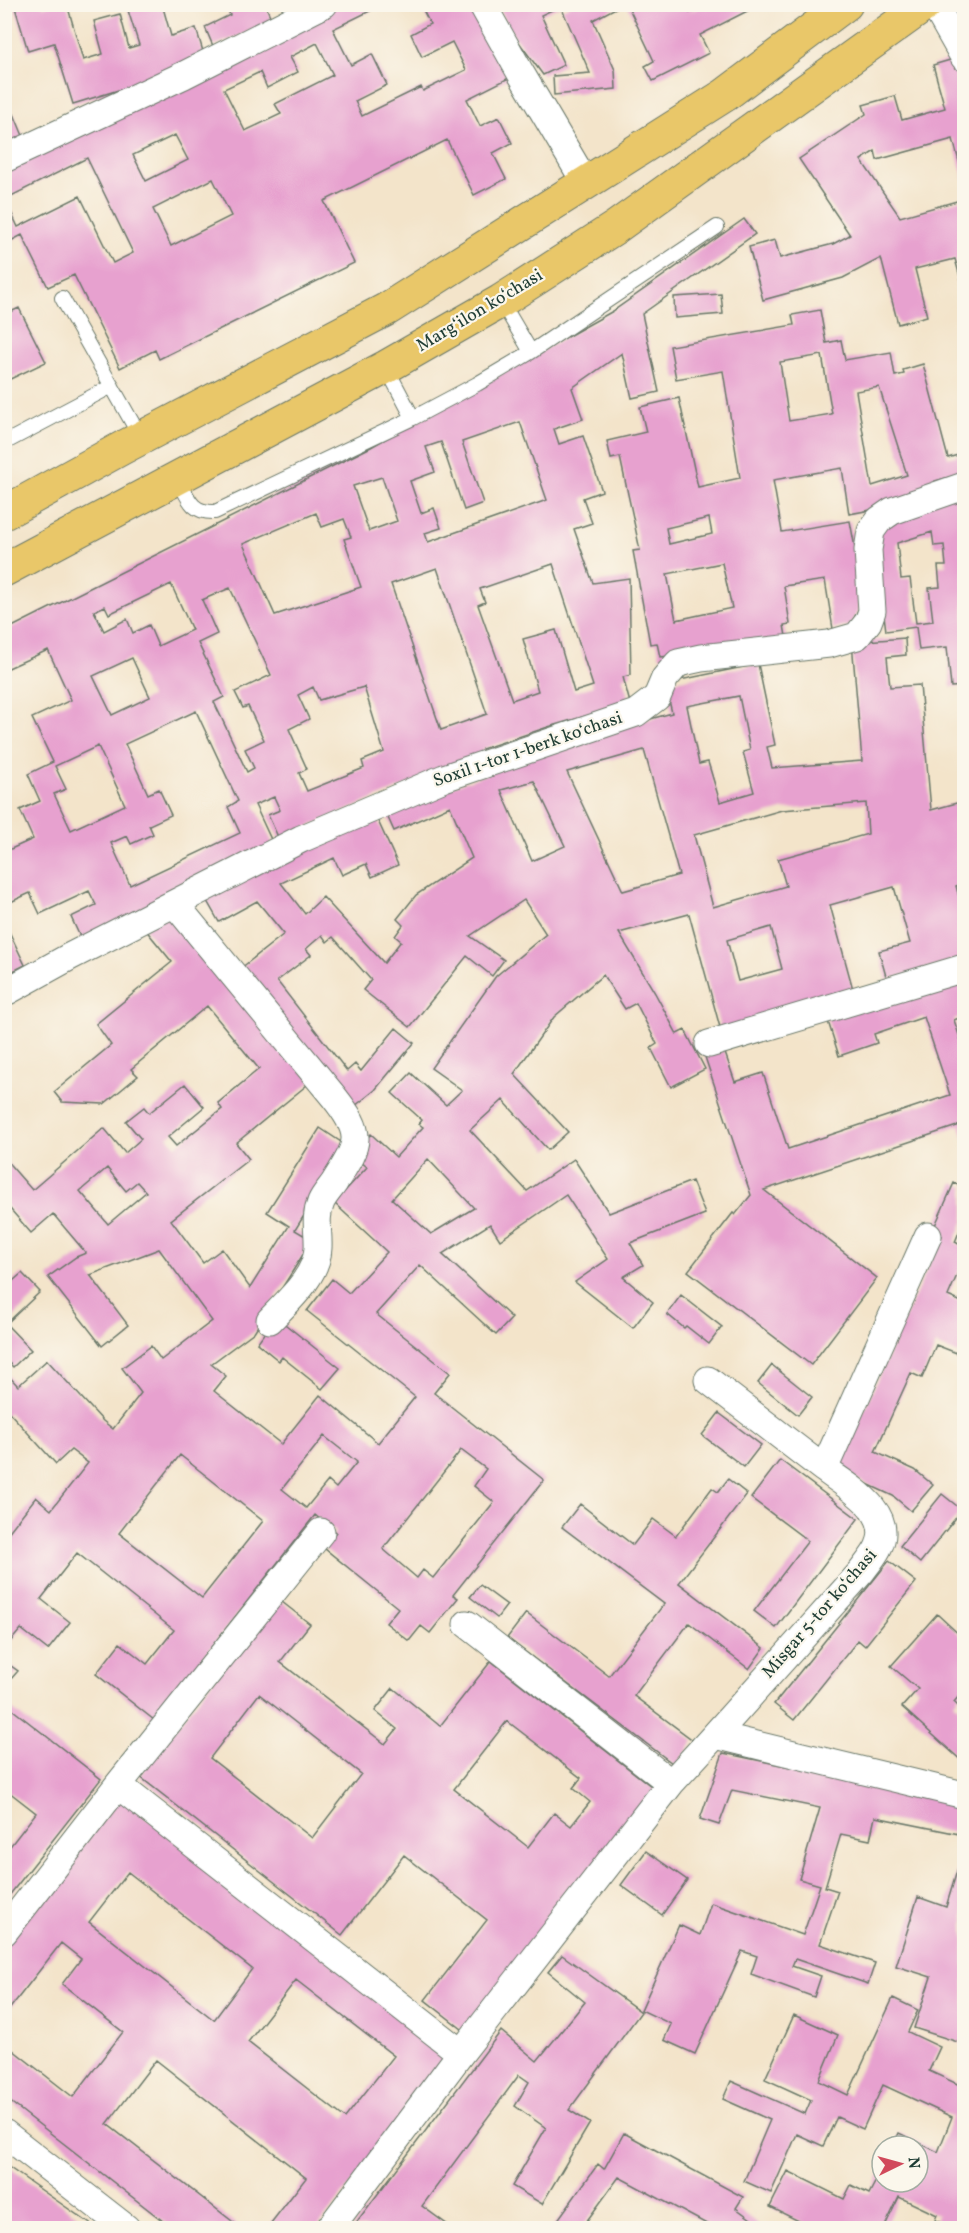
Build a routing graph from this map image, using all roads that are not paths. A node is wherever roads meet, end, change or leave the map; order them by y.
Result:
1 (324, 4) edge
2 (482, 4) edge
3 (846, 4) edge
4 (926, 4) edge
5 (934, 4) edge
6 (964, 57) edge
7 (4, 159) edge
8 (585, 182) junction
9 (717, 227) dead end
10 (62, 298) dead end
11 (501, 302) junction
12 (531, 352) junction
13 (386, 367) junction
14 (112, 387) junction
15 (413, 418) junction
16 (141, 438) junction
17 (4, 444) edge
18 (178, 478) junction
19 (964, 486) edge
20 (4, 513) edge
21 (4, 570) edge
22 (175, 904) junction
23 (964, 968) edge
24 (4, 993) edge
25 (709, 1044) dead end
26 (928, 1236) dead end
27 (270, 1320) dead end
28 (708, 1380) dead end
29 (824, 1469) junction
30 (321, 1532) dead end
31 (467, 1624) dead end
32 (715, 1735) junction
33 (672, 1784) junction
34 (118, 1785) junction
35 (964, 1795) edge
36 (4, 1932) edge
37 (461, 2053) junction
38 (4, 2133) edge
39 (126, 2229) edge
40 (330, 2229) edge

1 - 7 street
2 - 8 street
3 - 8 main road
4 - 11 main road, Margʻilon koʻchasi
5 - 6 street
8 - 16 main road
9 - 12 lane
10 - 14 lane
11 - 12 lane
11 - 13 main road, Margʻilon koʻchasi
12 - 15 lane
13 - 15 lane
13 - 18 main road, Margʻilon koʻchasi
14 - 16 lane
14 - 17 lane
15 - 18 lane
16 - 20 main road
18 - 21 main road, Margʻilon koʻchasi
19 - 22 street, Soxil 1-tor 1-berk koʻchasi
22 - 24 street, Soxil 1-tor 1-berk koʻchasi
22 - 27 street
23 - 25 street
26 - 29 street
28 - 29 street, Misgar 5-tor koʻchasi
29 - 32 street, Misgar 5-tor koʻchasi
30 - 34 street
31 - 33 street
32 - 33 street, Misgar 5-tor koʻchasi
32 - 35 street
33 - 37 street, Misgar 5-tor koʻchasi
34 - 36 street
34 - 37 street
37 - 40 street, Misgar 5-tor koʻchasi
38 - 39 street

